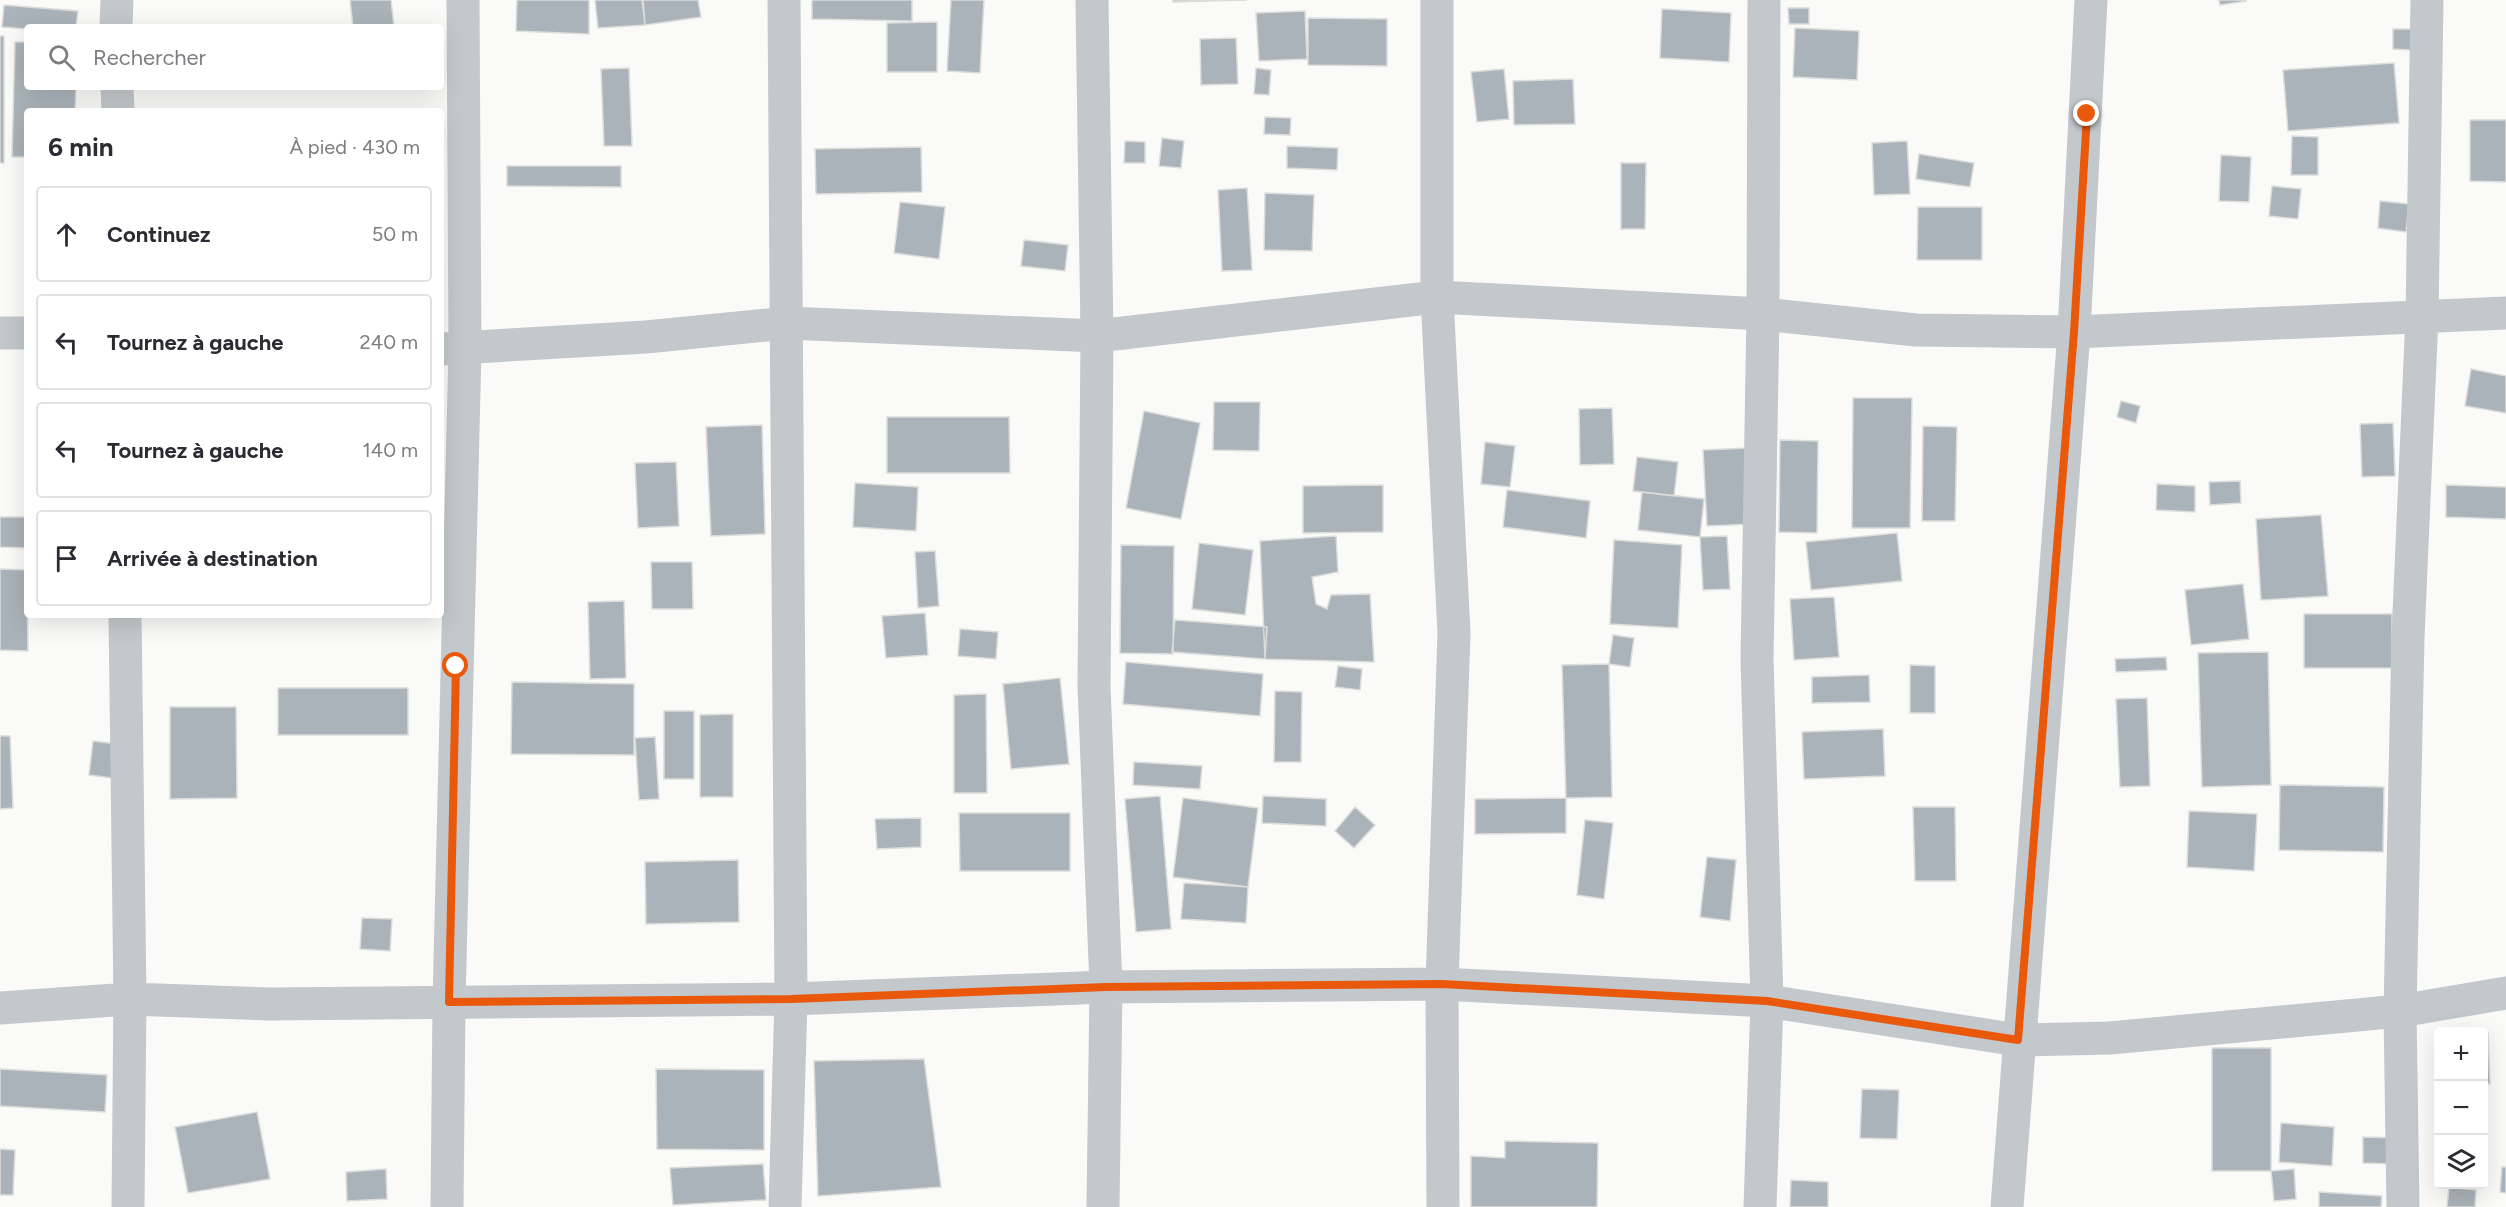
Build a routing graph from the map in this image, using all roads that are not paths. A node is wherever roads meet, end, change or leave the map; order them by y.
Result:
1 (117, 0) edge
2 (463, 0) edge
3 (783, 0) edge
4 (1092, 0) edge
5 (1437, 0) edge
6 (1764, 0) edge
7 (2091, 0) edge
8 (2427, 0) edge
9 (116, 24) edge
10 (117, 90) edge
11 (118, 108) edge
12 (1437, 297) junction
13 (2506, 313) edge
14 (1763, 314) junction
15 (2422, 316) junction
16 (787, 323) junction
17 (2074, 332) junction
18 (0, 333) edge
19 (24, 333) edge
20 (1097, 336) junction
21 (453, 349) edge
22 (124, 618) edge
23 (1442, 984) junction
24 (1106, 987) junction
25 (2506, 993) edge
26 (130, 999) junction
27 (791, 999) junction
28 (1767, 1001) junction
29 (449, 1002) junction
30 (0, 1008) edge
31 (2400, 1011) junction
32 (2018, 1040) junction
33 (128, 1207) edge
34 (447, 1207) edge
35 (785, 1207) edge
36 (1103, 1207) edge
37 (1443, 1207) edge
38 (1760, 1207) edge
39 (2007, 1207) edge
40 (2403, 1207) edge

1 - 9 street
2 - 21 street
3 - 16 street
4 - 20 street
5 - 12 street
6 - 14 street
7 - 17 street
8 - 15 street
10 - 11 street
12 - 14 street
12 - 20 street
12 - 23 street
13 - 15 street
14 - 17 street
14 - 28 street
15 - 17 street
15 - 31 street
16 - 20 street
16 - 21 street
16 - 27 street
17 - 32 street
18 - 19 street
20 - 24 street
21 - 29 street
22 - 26 street
23 - 24 street
23 - 28 street
23 - 37 street
24 - 27 street
24 - 36 street
25 - 31 street
26 - 29 street
26 - 30 street
26 - 33 street
27 - 29 street
27 - 35 street
28 - 32 street
28 - 38 street
29 - 34 street
31 - 32 street
31 - 40 street
32 - 39 street

